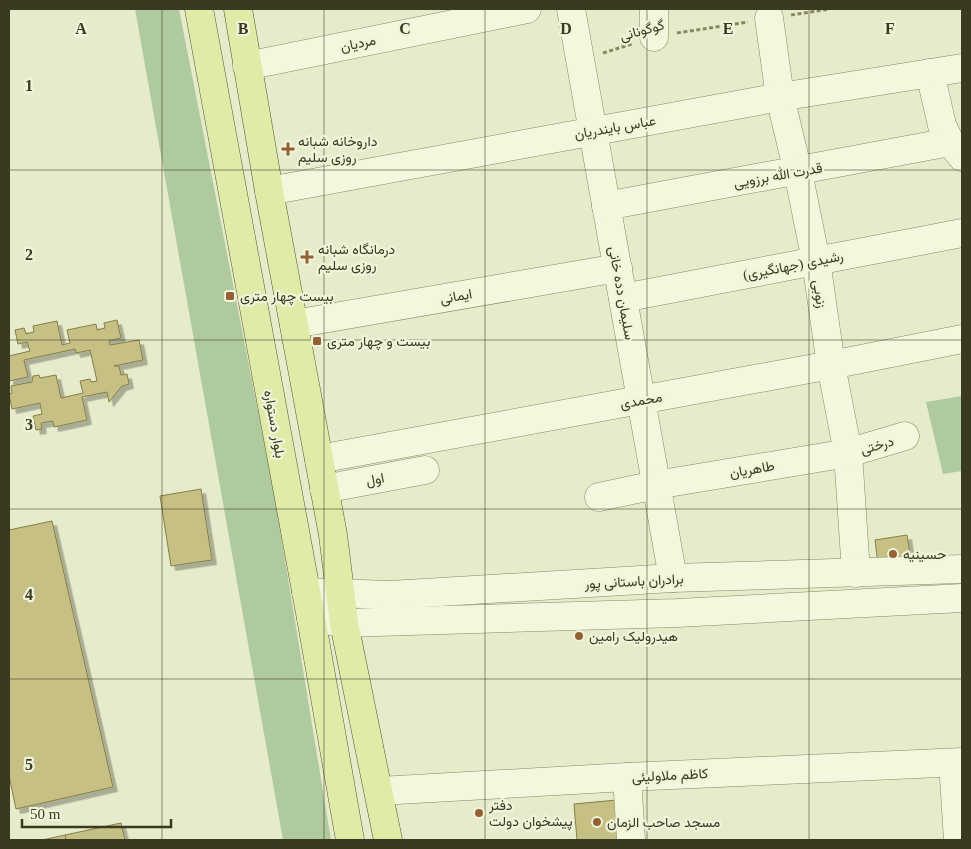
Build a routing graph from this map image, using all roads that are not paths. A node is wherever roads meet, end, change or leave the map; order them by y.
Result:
1 (198, 9) edge
2 (238, 9) edge
3 (527, 9) edge
4 (572, 9) edge
5 (654, 9) edge
6 (768, 18) road end
7 (654, 37) road end
8 (247, 66) junction
9 (962, 68) edge
10 (930, 73) junction
11 (780, 97) junction
12 (593, 132) junction
13 (954, 138) edge
14 (798, 172) junction
15 (269, 192) junction
16 (606, 206) junction
17 (962, 233) edge
18 (816, 261) junction
19 (618, 268) junction
20 (623, 298) junction
21 (294, 324) junction
22 (962, 340) edge
23 (831, 365) junction
24 (641, 400) junction
25 (905, 436) dead end
26 (848, 453) junction
27 (319, 458) junction
28 (425, 470) dead end
29 (656, 485) junction
30 (324, 489) junction
31 (600, 497) dead end
32 (962, 569) edge
33 (856, 573) junction
34 (673, 578) junction
35 (340, 592) junction
36 (962, 598) edge
37 (308, 605) junction
38 (344, 623) junction
39 (958, 762) edge
40 (627, 777) junction
41 (379, 791) junction
42 (350, 840) edge
43 (388, 840) edge
44 (631, 840) edge
45 (958, 840) edge

1 - 37 main road, بلوار دستواره
2 - 8 main road
3 - 8 street, مردیان
4 - 12 street, سلیمان دده خانی
5 - 7 street
6 - 11 street, زنوبی
8 - 15 main road
9 - 10 street, عباس بایندریان
10 - 11 street, عباس بایندریان
10 - 13 street
11 - 12 street, عباس بایندریان
11 - 14 street, زنوبی
12 - 15 street, عباس بایندریان
12 - 16 street, سلیمان دده خانی
13 - 14 street, قدرت الله برزویی
14 - 16 street, قدرت الله برزویی
14 - 18 street, زنوبی
15 - 21 main road
16 - 19 street, سلیمان دده خانی
17 - 18 street, رشیدی (جهانگیری)
18 - 20 street, رشیدی (جهانگیری)
18 - 23 street, زنوبی
19 - 20 street, سلیمان دده خانی
19 - 21 street, ایمانی
20 - 24 street, سلیمان دده خانی
21 - 27 main road
22 - 23 street, محمدی
23 - 24 street, محمدی
23 - 26 street, زنوبی
24 - 27 street, محمدی
24 - 29 street, سلیمان دده خانی
25 - 26 street, درختی
26 - 29 street, طاهریان
26 - 33 street, زنوبی
27 - 30 main road
28 - 30 street, اول
29 - 31 street
29 - 34 street, سلیمان دده خانی
30 - 35 main road
32 - 33 street, برادران باستانی پور
33 - 34 street, برادران باستانی پور
34 - 35 street, برادران باستانی پور
35 - 37 street, برادران باستانی پور
35 - 38 main road
36 - 38 street
37 - 38 street
37 - 42 main road, بلوار دستواره
38 - 41 main road
39 - 40 street, کاظم ملاولیئی
39 - 45 street
40 - 41 street, کاظم ملاولیئی
40 - 44 street
41 - 43 main road

